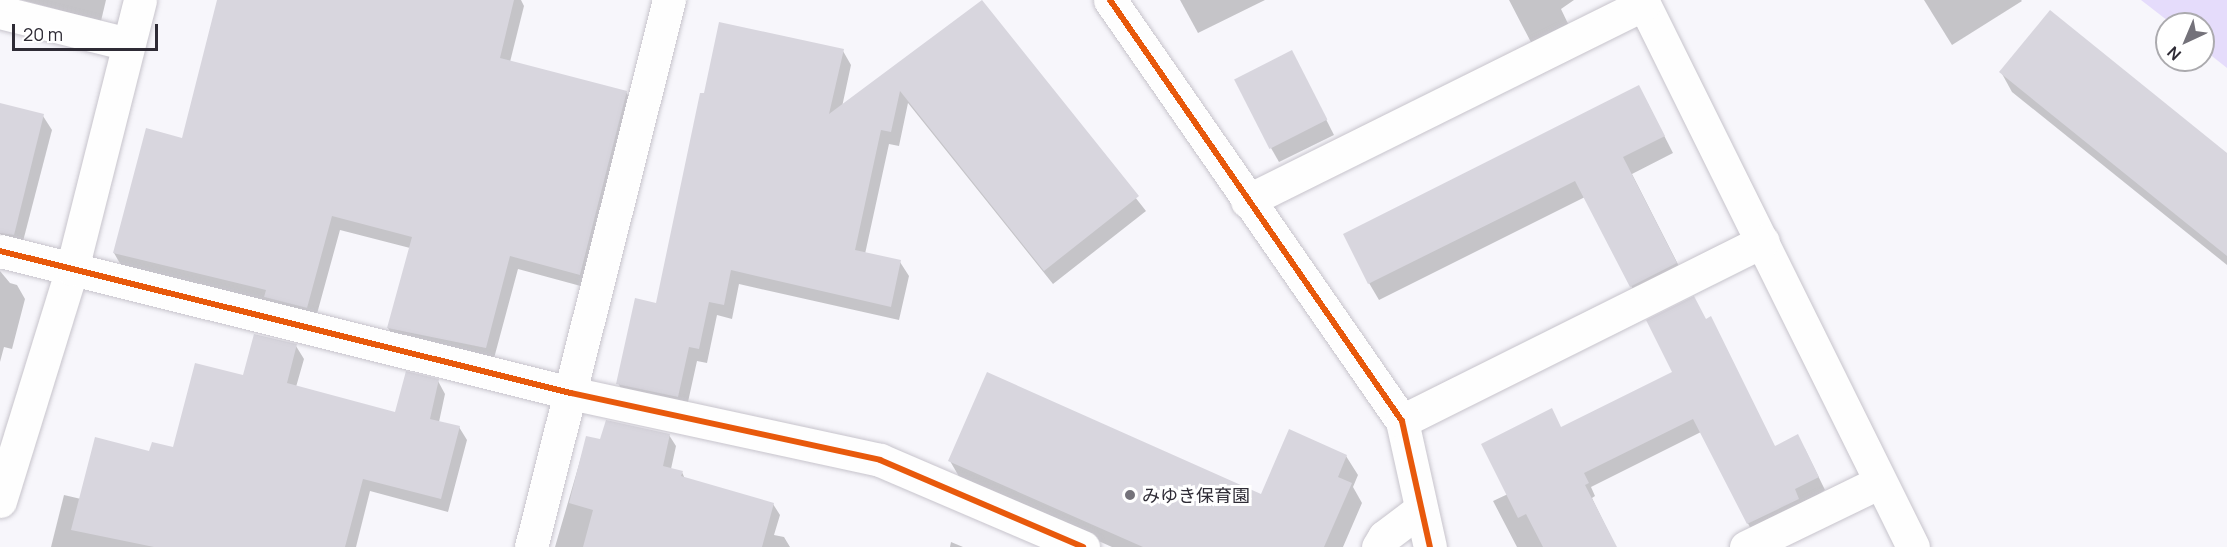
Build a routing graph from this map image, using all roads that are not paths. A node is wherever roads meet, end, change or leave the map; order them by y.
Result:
1 (140, 0) edge
2 (669, 0) edge
3 (1110, 0) edge
4 (1642, 2) edge
5 (0, 12) edge
6 (128, 44) junction
7 (1246, 201) junction
8 (1763, 241) junction
9 (0, 251) edge
10 (72, 269) junction
11 (571, 393) junction
12 (1402, 421) junction
13 (1880, 483) junction
14 (0, 501) edge
15 (1421, 509) junction
16 (1024, 536) edge
17 (531, 547) edge
18 (1083, 547) edge
19 (1378, 547) edge
20 (1430, 547) edge
21 (1746, 547) edge
22 (1912, 547) edge

1 - 6 street
2 - 11 street
3 - 7 street
4 - 7 street
4 - 8 street
5 - 6 street
6 - 10 street
7 - 12 street
8 - 12 street
8 - 13 street
9 - 10 street
10 - 11 street
10 - 14 street
11 - 16 street
11 - 17 street
12 - 15 street
13 - 21 street
13 - 22 street
15 - 19 street
15 - 20 street
16 - 18 street

